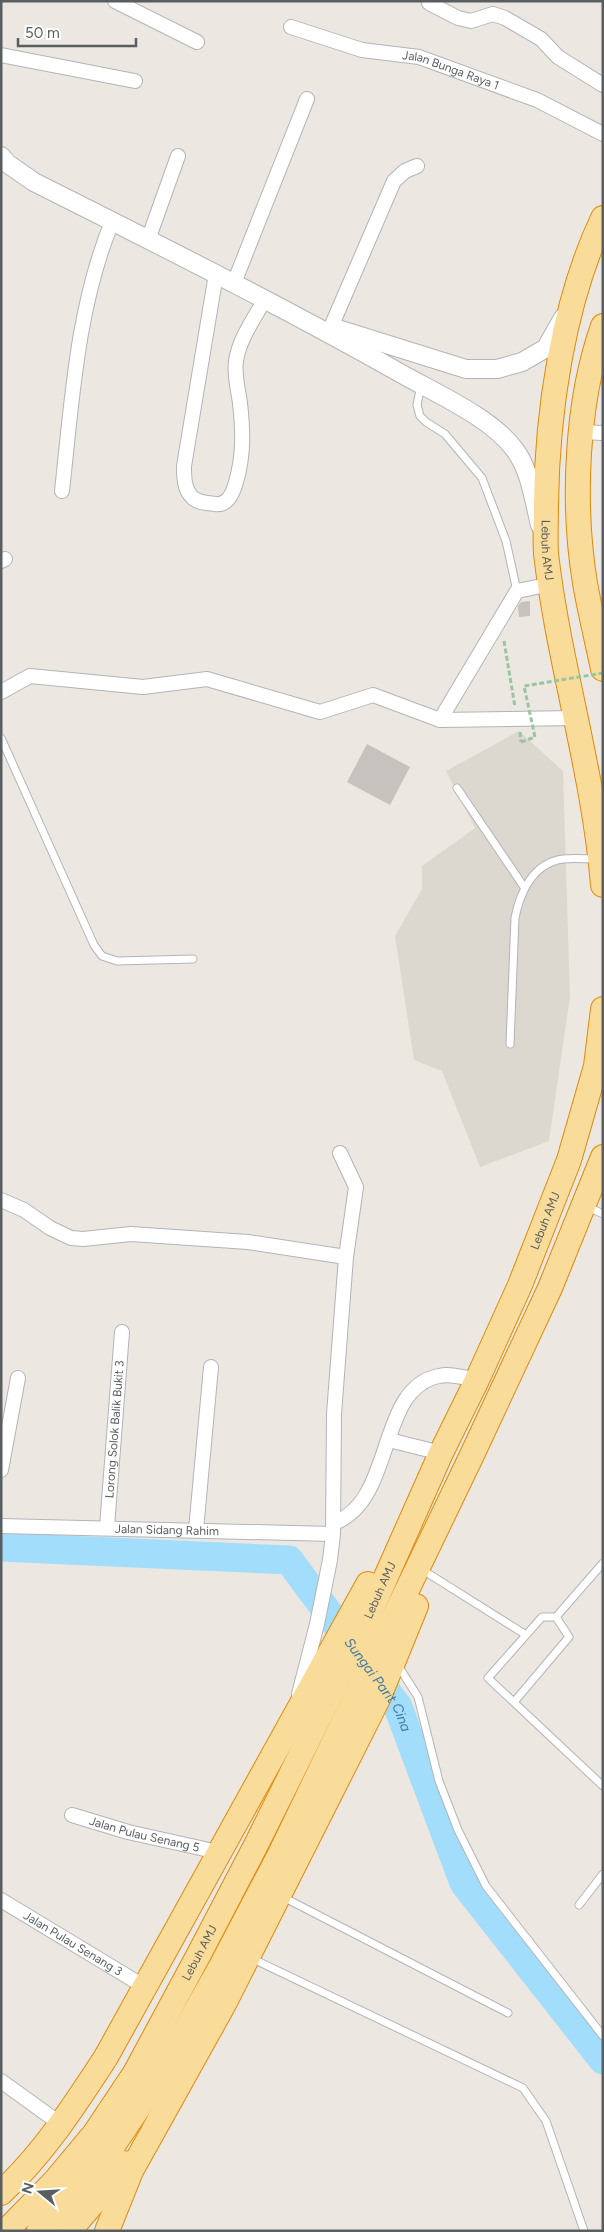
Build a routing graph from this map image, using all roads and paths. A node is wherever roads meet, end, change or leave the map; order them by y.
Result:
1 (115, 1) edge
2 (429, 4) dead end
3 (291, 26) dead end
4 (197, 42) dead end
5 (1, 55) edge
6 (135, 81) dead end
7 (603, 85) edge
8 (307, 100) dead end
9 (603, 134) edge
10 (1, 156) edge
11 (178, 156) dead end
12 (417, 166) dead end
13 (603, 218) edge
14 (112, 222) junction
15 (148, 240) junction
16 (216, 274) junction
17 (234, 283) junction
18 (576, 286) junction
19 (265, 299) junction
20 (304, 319) junction
21 (603, 326) edge
22 (331, 327) junction
23 (421, 385) junction
24 (592, 432) edge
25 (62, 491) dead end
26 (546, 552) junction
27 (551, 584) junction
28 (517, 591) junction
29 (502, 635) dead end
30 (603, 671) edge
31 (1, 692) edge
32 (576, 718) junction
33 (440, 720) junction
34 (517, 720) junction
35 (1, 738) edge
36 (457, 788) dead end
37 (601, 859) junction
38 (603, 885) edge
39 (524, 887) junction
40 (193, 959) dead end
41 (603, 1009) edge
42 (510, 1044) dead end
43 (340, 1153) dead end
44 (603, 1157) edge
45 (1, 1200) edge
46 (593, 1210) edge
47 (346, 1257) junction
48 (122, 1332) dead end
49 (211, 1367) dead end
50 (18, 1378) dead end
51 (477, 1380) junction
52 (389, 1440) junction
53 (441, 1453) junction
54 (471, 1457) junction
55 (1, 1470) edge
56 (1, 1526) edge
57 (107, 1528) junction
58 (334, 1528) junction
59 (196, 1530) junction
60 (603, 1562) edge
61 (429, 1574) junction
62 (556, 1617) junction
63 (526, 1635) junction
64 (341, 1651) junction
65 (386, 1663) junction
66 (370, 1691) junction
67 (514, 1702) junction
68 (292, 1719) junction
69 (603, 1786) edge
70 (72, 1815) dead end
71 (218, 1852) junction
72 (603, 1874) edge
73 (280, 1896) junction
74 (1, 1900) edge
75 (580, 1905) dead end
76 (248, 1957) junction
77 (145, 1987) junction
78 (508, 2013) dead end
79 (603, 2036) edge
80 (1, 2081) edge
81 (171, 2096) junction
82 (62, 2125) junction
83 (27, 2169) junction
84 (1, 2194) edge
85 (1, 2214) edge
86 (1, 2223) edge
87 (5, 2231) edge
88 (39, 2231) edge
89 (69, 2231) edge
90 (107, 2231) edge
91 (584, 2231) edge

1 - 4 street
2 - 7 street
3 - 9 street, Jalan Bunga Raya 1
5 - 6 street
8 - 17 street
10 - 14 street
11 - 15 street
12 - 22 street
13 - 18 highway, Lebuh AMJ
14 - 15 street
14 - 25 street
15 - 16 street
16 - 17 street
16 - 19 street
17 - 19 street
18 - 22 street
18 - 26 highway, Lebuh AMJ
19 - 20 street
20 - 22 street
20 - 23 street
21 - 24 highway
23 - 26 street
23 - 28 lane
24 - 30 highway
26 - 27 highway, Lebuh AMJ
27 - 28 street
27 - 32 highway, Lebuh AMJ
28 - 33 street
29 - 34 path
30 - 34 path, bridge
31 - 33 street
32 - 34 street
32 - 37 highway, Lebuh AMJ
33 - 34 street
35 - 40 lane
36 - 39 lane
37 - 38 highway, Lebuh AMJ
37 - 39 lane
39 - 42 lane
41 - 51 highway, Lebuh AMJ
43 - 47 street
44 - 46 highway, Lebuh AMJ
45 - 47 street
46 - 54 highway, Lebuh AMJ
47 - 58 street
48 - 57 street, Lorong Solok Balik Bukit 3
49 - 59 street
50 - 55 street
51 - 52 street
51 - 53 highway, Lebuh AMJ
52 - 53 street
52 - 58 street
53 - 64 highway, Lebuh AMJ
54 - 61 highway
54 - 65 highway, Lebuh AMJ
56 - 57 street, Jalan Sidang Rahim
57 - 59 street, Jalan Sidang Rahim
58 - 59 street, Jalan Sidang Rahim
58 - 68 street
60 - 62 lane
61 - 63 lane
61 - 65 highway
62 - 63 lane
62 - 67 lane
63 - 67 lane
64 - 68 highway
64 - 87 highway, Lebuh AMJ
65 - 66 highway, Lebuh AMJ
65 - 79 lane
66 - 73 highway
66 - 88 highway, Lebuh AMJ
67 - 69 lane
68 - 71 highway
70 - 71 street, Jalan Pulau Senang 5
71 - 77 highway
72 - 75 lane
73 - 76 highway
73 - 78 lane
74 - 77 street, Jalan Pulau Senang 3
76 - 81 highway
76 - 91 lane
77 - 82 highway
80 - 82 street
81 - 89 highway
81 - 90 highway
82 - 83 highway
83 - 84 highway
83 - 85 highway
86 - 87 highway

